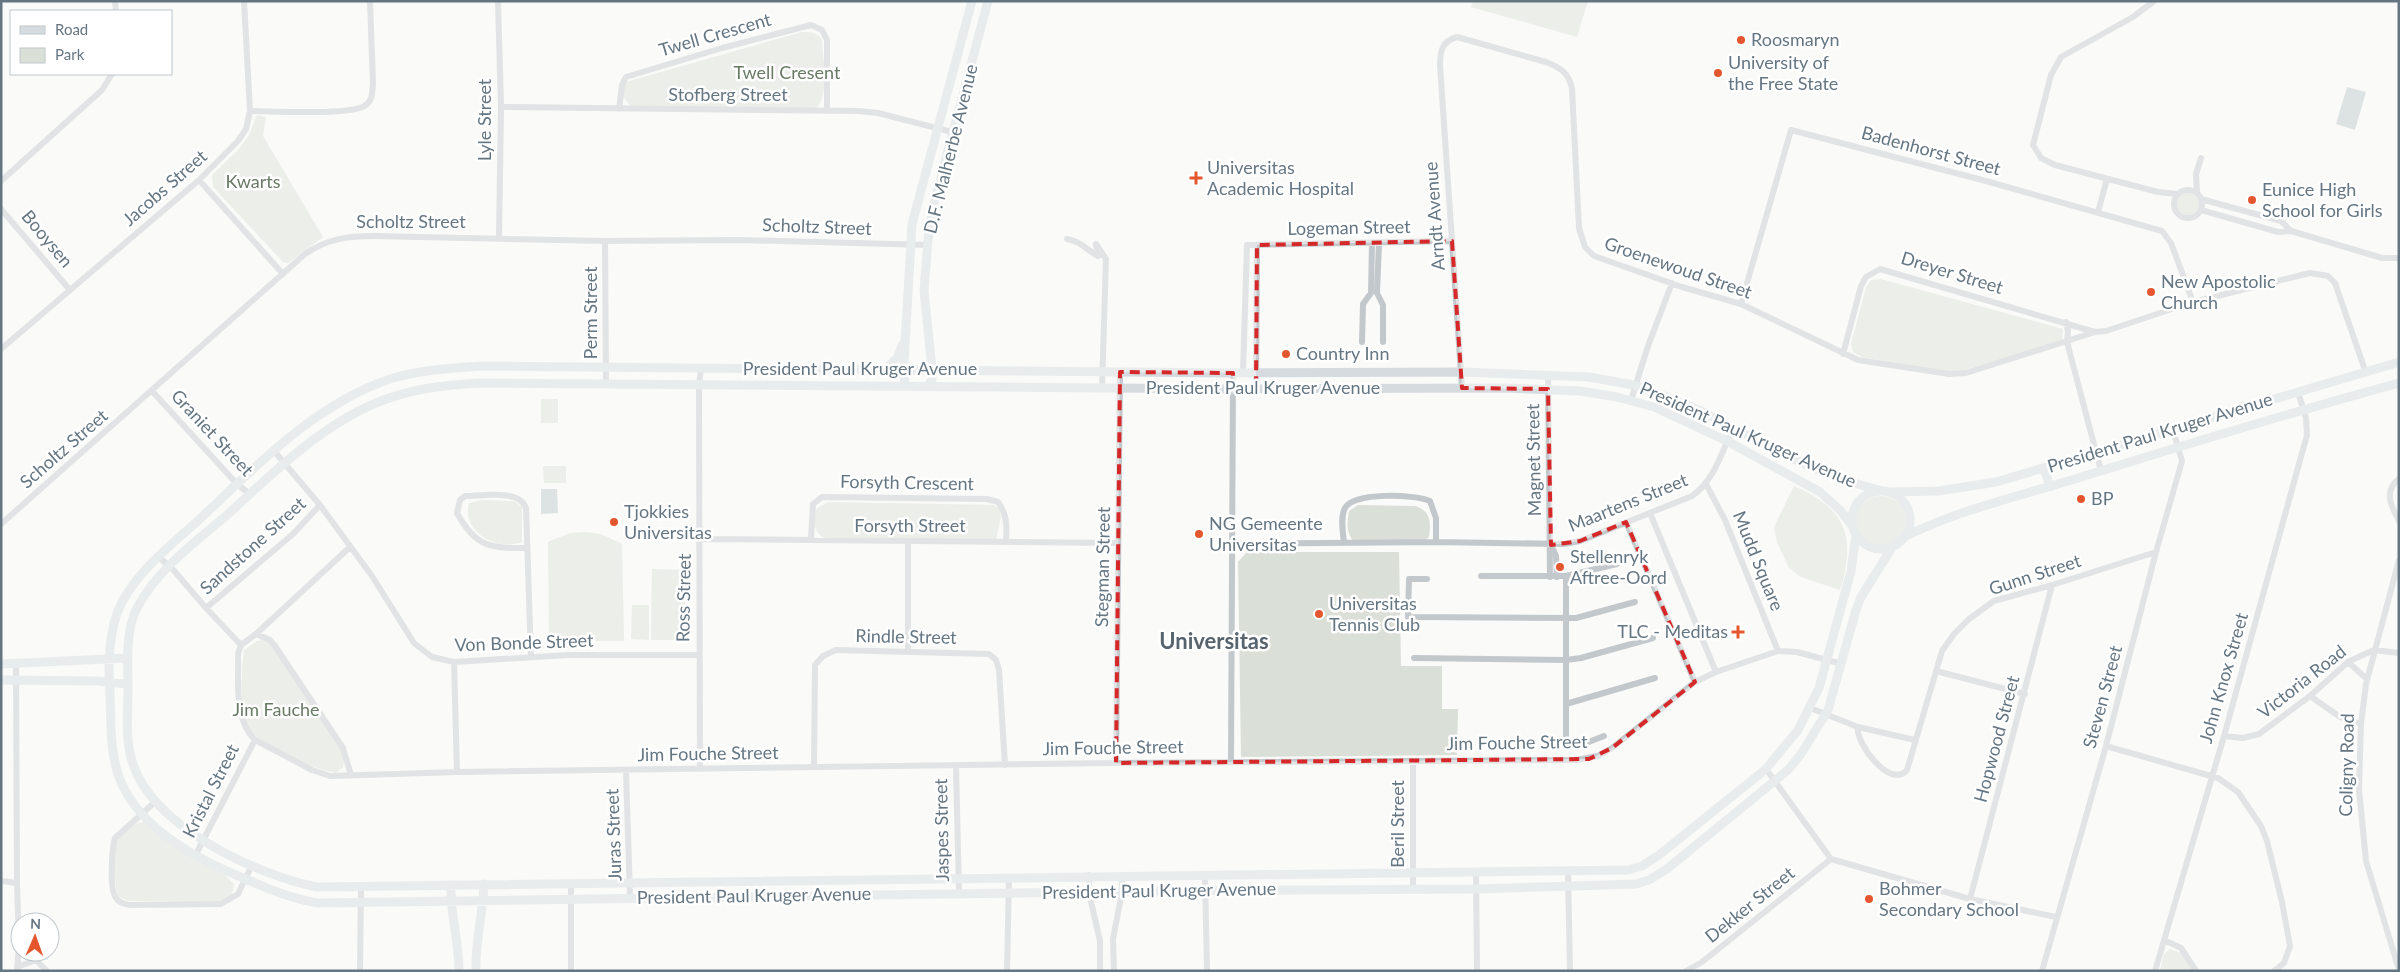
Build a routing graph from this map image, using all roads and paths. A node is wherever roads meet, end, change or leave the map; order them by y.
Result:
1 (244, 1) edge
2 (370, 1) edge
3 (498, 1) edge
4 (972, 1) edge
5 (988, 1) edge
6 (2154, 1) edge
7 (1445, 44) joint
8 (111, 75) edge
9 (501, 107) junction
10 (619, 109) junction
11 (250, 111) junction
12 (827, 111) junction
13 (937, 129) junction
14 (952, 132) junction
15 (2200, 158) dead end
16 (2196, 174) junction
17 (2107, 179) junction
18 (199, 180) junction
19 (1, 181) edge
20 (2185, 190) junction
21 (2158, 192) junction
22 (2197, 193) junction
23 (2178, 194) junction
24 (2202, 199) junction
25 (2173, 202) junction
26 (1, 209) edge
27 (2201, 210) junction
28 (2098, 212) junction
29 (2291, 231) junction
30 (499, 238) junction
31 (1067, 239) dead end
32 (605, 240) junction
33 (1452, 241) junction
34 (1376, 243) junction
35 (910, 244) junction
36 (928, 244) junction
37 (1257, 245) junction
38 (2399, 258) edge
39 (283, 274) junction
40 (1672, 283) junction
41 (69, 289) junction
42 (2193, 302) junction
43 (1741, 304) junction
44 (2066, 322) junction
45 (2095, 332) junction
46 (906, 336) junction
47 (1847, 341) junction
48 (1362, 342) dead end
49 (1383, 342) dead end
50 (2067, 342) junction
51 (1, 349) edge
52 (1843, 354) junction
53 (1851, 357) junction
54 (2399, 362) edge
55 (606, 367) junction
56 (701, 368) junction
57 (932, 368) junction
58 (885, 370) junction
59 (904, 370) junction
60 (1102, 371) junction
61 (1120, 372) junction
62 (1461, 372) junction
63 (1238, 373) junction
64 (1255, 373) junction
65 (2366, 373) junction
66 (1548, 375) junction
67 (406, 376) junction
68 (606, 384) junction
69 (2399, 384) edge
70 (699, 385) junction
71 (1634, 385) junction
72 (906, 386) junction
73 (928, 386) junction
74 (1102, 387) junction
75 (1121, 387) junction
76 (1256, 388) junction
77 (1462, 388) junction
78 (1233, 389) junction
79 (1548, 389) junction
80 (152, 391) junction
81 (411, 392) junction
82 (2298, 392) junction
83 (1631, 400) junction
84 (2304, 409) junction
85 (1734, 428) junction
86 (2173, 430) junction
87 (1727, 441) junction
88 (2179, 448) junction
89 (274, 451) junction
90 (2096, 453) junction
91 (286, 463) junction
92 (2044, 468) junction
93 (2101, 471) junction
94 (2399, 479) edge
95 (237, 484) junction
96 (1706, 484) junction
97 (2050, 487) junction
98 (1886, 491) junction
99 (250, 494) junction
100 (320, 505) junction
101 (1650, 513) junction
102 (2399, 521) edge
103 (1626, 522) junction
104 (1, 524) edge
105 (1854, 531) junction
106 (1906, 536) junction
107 (701, 539) junction
108 (811, 539) junction
109 (1006, 540) junction
110 (908, 542) junction
111 (1436, 542) junction
112 (1118, 543) junction
113 (1344, 543) junction
114 (1231, 544) junction
115 (1551, 545) junction
116 (1893, 546) junction
117 (350, 547) junction
118 (527, 548) junction
119 (2156, 552) junction
120 (158, 557) junction
121 (2399, 560) edge
122 (1617, 564) dead end
123 (170, 566) junction
124 (1481, 576) dead end
125 (1566, 576) junction
126 (1554, 577) junction
127 (1427, 579) dead end
128 (2052, 585) junction
129 (1634, 602) dead end
130 (206, 608) junction
131 (1565, 619) junction
132 (256, 634) junction
133 (1653, 638) dead end
134 (241, 645) junction
135 (2374, 650) junction
136 (908, 651) junction
137 (1778, 651) junction
138 (698, 654) junction
139 (2399, 654) edge
140 (531, 657) junction
141 (110, 658) junction
142 (128, 658) junction
143 (1414, 658) dead end
144 (1566, 660) junction
145 (1826, 661) junction
146 (454, 662) junction
147 (2348, 662) junction
148 (16, 663) junction
149 (1, 664) edge
150 (1842, 664) junction
151 (1936, 671) junction
152 (1716, 672) junction
153 (1655, 678) dead end
154 (2367, 679) junction
155 (1, 680) edge
156 (16, 680) junction
157 (109, 682) junction
158 (1694, 682) junction
159 (128, 684) junction
160 (2025, 694) junction
161 (2310, 696) junction
162 (1566, 704) junction
163 (1810, 708) junction
164 (1825, 714) junction
165 (2360, 724) junction
166 (1858, 727) junction
167 (1604, 736) dead end
168 (2224, 736) junction
169 (255, 740) junction
170 (1915, 740) junction
171 (2106, 746) junction
172 (1413, 761) junction
173 (1231, 762) junction
174 (1116, 763) junction
175 (1005, 765) junction
176 (814, 767) junction
177 (956, 767) junction
178 (700, 768) junction
179 (1766, 769) junction
180 (626, 771) junction
181 (458, 772) junction
182 (351, 775) junction
183 (2212, 776) junction
184 (1776, 780) junction
185 (155, 802) junction
186 (142, 814) junction
187 (203, 840) junction
188 (195, 856) junction
189 (1832, 859) junction
190 (252, 865) junction
191 (1568, 871) junction
192 (1476, 873) junction
193 (1413, 874) junction
194 (1088, 875) junction
195 (1122, 875) junction
196 (1205, 876) junction
197 (958, 878) junction
198 (1009, 878) junction
199 (246, 880) junction
200 (793, 881) junction
201 (1, 882) edge
202 (17, 883) junction
203 (630, 883) junction
204 (451, 884) junction
205 (484, 884) junction
206 (571, 884) junction
207 (361, 887) junction
208 (1569, 887) junction
209 (1413, 888) junction
210 (1476, 889) junction
211 (1205, 891) junction
212 (1122, 892) junction
213 (1089, 893) junction
214 (959, 894) junction
215 (1009, 894) junction
216 (794, 896) junction
217 (630, 898) junction
218 (572, 899) junction
219 (450, 900) junction
220 (483, 900) junction
221 (1970, 900) junction
222 (362, 902) junction
223 (18, 912) edge
224 (2056, 917) junction
225 (2164, 940) junction
226 (32, 962) edge
227 (38, 962) edge
228 (17, 969) edge
229 (2399, 970) edge
230 (47, 971) edge
231 (360, 971) edge
232 (459, 971) edge
233 (476, 971) edge
234 (571, 971) edge
235 (1007, 971) edge
236 (1100, 971) edge
237 (1114, 971) edge
238 (1207, 971) edge
239 (1477, 971) edge
240 (1570, 971) edge
241 (1686, 971) edge
242 (2042, 971) edge
243 (2155, 971) edge
244 (2196, 971) edge
245 (2274, 971) edge

1 - 11 street, Jacobs Street
2 - 11 street
3 - 9 street, Lyle Street
4 - 13 street, D.F. Malherbe Avenue
5 - 14 street, D.F. Malherbe Avenue
6 - 17 street
7 - 33 street, Arndt Avenue
7 - 40 street, Groenewoud Street
8 - 19 street
9 - 10 street, Stofberg Street
9 - 30 street, Lyle Street
10 - 12 street, Stofberg Street
10 - 12 street, Twell Crescent
11 - 18 street, Jacobs Street
12 - 13 street, Stofberg Street
13 - 14 street, Stofberg Street
13 - 35 street, D.F. Malherbe Avenue
14 - 36 street, D.F. Malherbe Avenue
15 - 16 street
16 - 20 street
16 - 22 street
17 - 21 street
17 - 28 street
18 - 39 street
18 - 41 street, Jacobs Street
20 - 22 street
20 - 23 street
21 - 23 street
21 - 25 street
22 - 24 street
23 - 25 street
24 - 27 street
24 - 29 street
25 - 27 street
26 - 41 street, Booysen
27 - 29 street
28 - 42 street, Badenhorst Street
28 - 43 street, Badenhorst Street
29 - 38 street
30 - 32 street, Scholtz Street
30 - 39 street, Scholtz Street
31 - 60 street
32 - 35 street, Scholtz Street
32 - 55 street, Perm Street
33 - 34 street, Logeman Street
33 - 62 street, Arndt Avenue
34 - 37 street, Logeman Street
34 - 48 street
34 - 49 street
35 - 36 street, Scholtz Street
35 - 46 street, D.F. Malherbe Avenue
36 - 57 street, D.F. Malherbe Avenue
37 - 63 street, Logeman Street
37 - 64 street
39 - 80 street, Scholtz Street
40 - 43 street, Groenewoud Street
40 - 71 street
41 - 51 street, Jacobs Street
42 - 45 street, Groenewoud Street
42 - 65 street, Groenewoud Street
43 - 52 street, Groenewoud Street
44 - 45 street, Dreyer Street
44 - 47 street, Dreyer Street
44 - 50 street
45 - 50 street, Groenewoud Street
46 - 58 street
46 - 59 street, D.F. Malherbe Avenue
47 - 52 street, Dreyer Street
47 - 53 street, Dreyer Street
50 - 53 street, Groenewoud Street
50 - 90 street
52 - 53 street, Groenewoud Street
54 - 65 street, President Paul Kruger Avenue
55 - 56 street, President Paul Kruger Avenue
55 - 67 street, President Paul Kruger Avenue
55 - 68 street, Perm Street
56 - 58 street, President Paul Kruger Avenue
56 - 70 street, Ross Street
57 - 59 street, President Paul Kruger Avenue
57 - 60 street, President Paul Kruger Avenue
57 - 73 street, D.F. Malherbe Avenue
58 - 59 street, President Paul Kruger Avenue
59 - 72 street, D.F. Malherbe Avenue
60 - 61 street, President Paul Kruger Avenue
60 - 74 street
61 - 63 street, President Paul Kruger Avenue
61 - 75 street, Stegman Street
62 - 64 street, President Paul Kruger Avenue
62 - 66 street, President Paul Kruger Avenue
62 - 77 street, Arndt Avenue
63 - 64 street, President Paul Kruger Avenue
63 - 78 street
64 - 76 street
65 - 82 street, President Paul Kruger Avenue
66 - 71 street, President Paul Kruger Avenue
66 - 79 street, Magnet Street
67 - 81 street
67 - 89 street, President Paul Kruger Avenue
68 - 70 street, President Paul Kruger Avenue
68 - 81 street, President Paul Kruger Avenue
69 - 84 street, President Paul Kruger Avenue
70 - 72 street, President Paul Kruger Avenue
70 - 107 street, Ross Street
71 - 83 street
71 - 85 street, President Paul Kruger Avenue
72 - 73 street, President Paul Kruger Avenue
73 - 74 street, President Paul Kruger Avenue
74 - 75 street, President Paul Kruger Avenue
75 - 78 street, President Paul Kruger Avenue
75 - 112 street, Stegman Street
76 - 77 street, President Paul Kruger Avenue
76 - 78 street, President Paul Kruger Avenue
77 - 79 street, President Paul Kruger Avenue
78 - 114 street
79 - 83 street, President Paul Kruger Avenue
79 - 115 street, Magnet Street
80 - 95 street, Graniet Street
80 - 104 street, Scholtz Street
81 - 91 street, President Paul Kruger Avenue
82 - 84 street, John Knox Street
82 - 86 street, President Paul Kruger Avenue
83 - 87 street, President Paul Kruger Avenue
84 - 88 street, President Paul Kruger Avenue
84 - 168 street, John Knox Street
85 - 87 street, Maartens Street
85 - 98 street, President Paul Kruger Avenue
86 - 88 street, Steven Street
86 - 90 street, President Paul Kruger Avenue
87 - 96 street, Maartens Street
87 - 105 street, President Paul Kruger Avenue
88 - 93 street, President Paul Kruger Avenue
88 - 119 street, Steven Street
89 - 91 street, Von Bonde Street
89 - 95 street, President Paul Kruger Avenue
90 - 92 street, President Paul Kruger Avenue
90 - 93 street
91 - 99 street, President Paul Kruger Avenue
91 - 100 street, Von Bonde Street
92 - 97 street
92 - 98 street, President Paul Kruger Avenue
93 - 97 street, President Paul Kruger Avenue
94 - 102 street
95 - 99 street, Graniet Street
95 - 120 street, President Paul Kruger Avenue
96 - 101 street, Maartens Street
96 - 137 street, Mudd Square
97 - 106 street, President Paul Kruger Avenue
98 - 105 street
98 - 106 street
99 - 123 street, President Paul Kruger Avenue
100 - 117 street, Von Bonde Street
100 - 130 street, Sandstone Street
101 - 103 street, Maartens Street
101 - 152 street
103 - 115 street, Maartens Street
103 - 158 street
105 - 116 street
105 - 145 street, President Paul Kruger Avenue
106 - 116 street
107 - 108 street, Forsyth Street
107 - 138 street, Ross Street
108 - 109 street, Forsyth Crescent
108 - 110 street, Forsyth Street
109 - 110 street, Forsyth Street
109 - 112 street, Forsyth Street
110 - 136 street
111 - 113 street, Maartens Street
111 - 113 street
111 - 115 street, Maartens Street
112 - 174 street, Stegman Street
113 - 114 street, Maartens Street
114 - 173 street
115 - 126 street, Magnet Street
116 - 150 street, President Paul Kruger Avenue
117 - 132 street
117 - 146 street, Von Bonde Street
118 - 118 street
118 - 140 street
119 - 128 street, Gunn Street
119 - 171 street, Steven Street
120 - 123 street
120 - 141 street, President Paul Kruger Avenue
121 - 135 street, Coligny Road
122 - 125 street
123 - 130 street
123 - 142 street, President Paul Kruger Avenue
124 - 126 street
125 - 126 street
125 - 131 street
127 - 131 street
128 - 151 street, Gunn Street
128 - 160 street, Hopwood Street
129 - 131 street
130 - 134 street
131 - 144 street
132 - 134 street
132 - 182 street
133 - 144 street
134 - 169 street
135 - 139 street, Victoria Road
135 - 147 street, Victoria Road
135 - 154 street, Coligny Road
136 - 175 street, Rindle Street
136 - 176 street, Rindle Street
137 - 145 street, Jim Fouche Street
137 - 152 street, Jim Fouche Street
138 - 140 street, Von Bonde Street
138 - 178 street, Ross Street
140 - 146 street, Von Bonde Street
141 - 142 street
141 - 148 street
141 - 157 street, President Paul Kruger Avenue
142 - 159 street, President Paul Kruger Avenue
143 - 144 street
144 - 162 street
145 - 150 street, Jim Fouche Street
145 - 163 street, President Paul Kruger Avenue
146 - 181 street
147 - 154 street
147 - 161 street, Victoria Road
148 - 149 street
148 - 156 street
150 - 164 street, President Paul Kruger Avenue
151 - 160 street
151 - 170 street, Gunn Street
152 - 158 street, Jim Fouche Street
153 - 162 street
154 - 165 street, Coligny Road
155 - 156 street
156 - 157 street
156 - 202 street
157 - 159 street
157 - 186 street, President Paul Kruger Avenue
158 - 172 street, Jim Fouche Street
159 - 185 street, President Paul Kruger Avenue
160 - 221 street, Hopwood Street
161 - 165 street
161 - 168 street, Victoria Road
162 - 167 street
163 - 164 street
163 - 179 street, President Paul Kruger Avenue
164 - 166 street
164 - 184 street, President Paul Kruger Avenue
165 - 229 street, Coligny Road
166 - 170 street
166 - 170 street, Gunn Street
168 - 183 street, John Knox Street
169 - 182 street, Jim Fouche Street
169 - 187 street, Kristal Street
171 - 183 street
171 - 224 street, Steven Street
172 - 173 street, Jim Fouche Street
172 - 193 street, Beril Street
173 - 174 street, Jim Fouche Street
174 - 175 street, Jim Fouche Street
175 - 177 street, Jim Fouche Street
176 - 177 street, Jim Fouche Street
176 - 178 street, Jim Fouche Street
177 - 197 street, Jaspes Street
178 - 180 street, Jim Fouche Street
179 - 184 street
179 - 191 street, President Paul Kruger Avenue
180 - 181 street, Jim Fouche Street
180 - 203 street, Juras Street
181 - 182 street, Jim Fouche Street
183 - 225 street, John Knox Street
183 - 245 street
184 - 189 street
184 - 208 street, President Paul Kruger Avenue
185 - 186 street
185 - 187 street, President Paul Kruger Avenue
186 - 188 street, President Paul Kruger Avenue
186 - 199 street
187 - 188 street, Kristal Street
187 - 190 street, President Paul Kruger Avenue
188 - 199 street, President Paul Kruger Avenue
189 - 221 street
189 - 241 street, Dekker Street
190 - 199 street
190 - 207 street, President Paul Kruger Avenue
191 - 192 street, President Paul Kruger Avenue
191 - 208 street
192 - 193 street, President Paul Kruger Avenue
192 - 210 street
193 - 196 street, President Paul Kruger Avenue
193 - 209 street, Beril Street
194 - 195 street, President Paul Kruger Avenue
194 - 198 street, President Paul Kruger Avenue
194 - 213 street
195 - 196 street, President Paul Kruger Avenue
195 - 212 street
196 - 211 street
197 - 198 street, President Paul Kruger Avenue
197 - 200 street, President Paul Kruger Avenue
197 - 214 street, Jaspes Street
198 - 215 street
199 - 222 street, President Paul Kruger Avenue
200 - 203 street, President Paul Kruger Avenue
200 - 216 street
201 - 202 street
202 - 223 street
203 - 206 street, President Paul Kruger Avenue
203 - 217 street, Juras Street
204 - 205 street, President Paul Kruger Avenue
204 - 207 street, President Paul Kruger Avenue
204 - 219 street
205 - 206 street, President Paul Kruger Avenue
205 - 220 street
206 - 218 street
207 - 222 street
208 - 210 street, President Paul Kruger Avenue
208 - 240 street
209 - 210 street, President Paul Kruger Avenue
209 - 211 street, President Paul Kruger Avenue
210 - 239 street
211 - 212 street, President Paul Kruger Avenue
211 - 238 street
212 - 213 street, President Paul Kruger Avenue
212 - 237 street
213 - 215 street, President Paul Kruger Avenue
213 - 236 street
214 - 215 street, President Paul Kruger Avenue
214 - 216 street, President Paul Kruger Avenue
215 - 235 street
216 - 217 street, President Paul Kruger Avenue
217 - 218 street, President Paul Kruger Avenue
218 - 220 street, President Paul Kruger Avenue
218 - 234 street
219 - 220 street, President Paul Kruger Avenue
219 - 222 street, President Paul Kruger Avenue
219 - 232 street
220 - 233 street
221 - 224 street
222 - 231 street
224 - 242 street, Steven Street
225 - 243 street, John Knox Street
225 - 244 street
226 - 228 street
227 - 230 street

